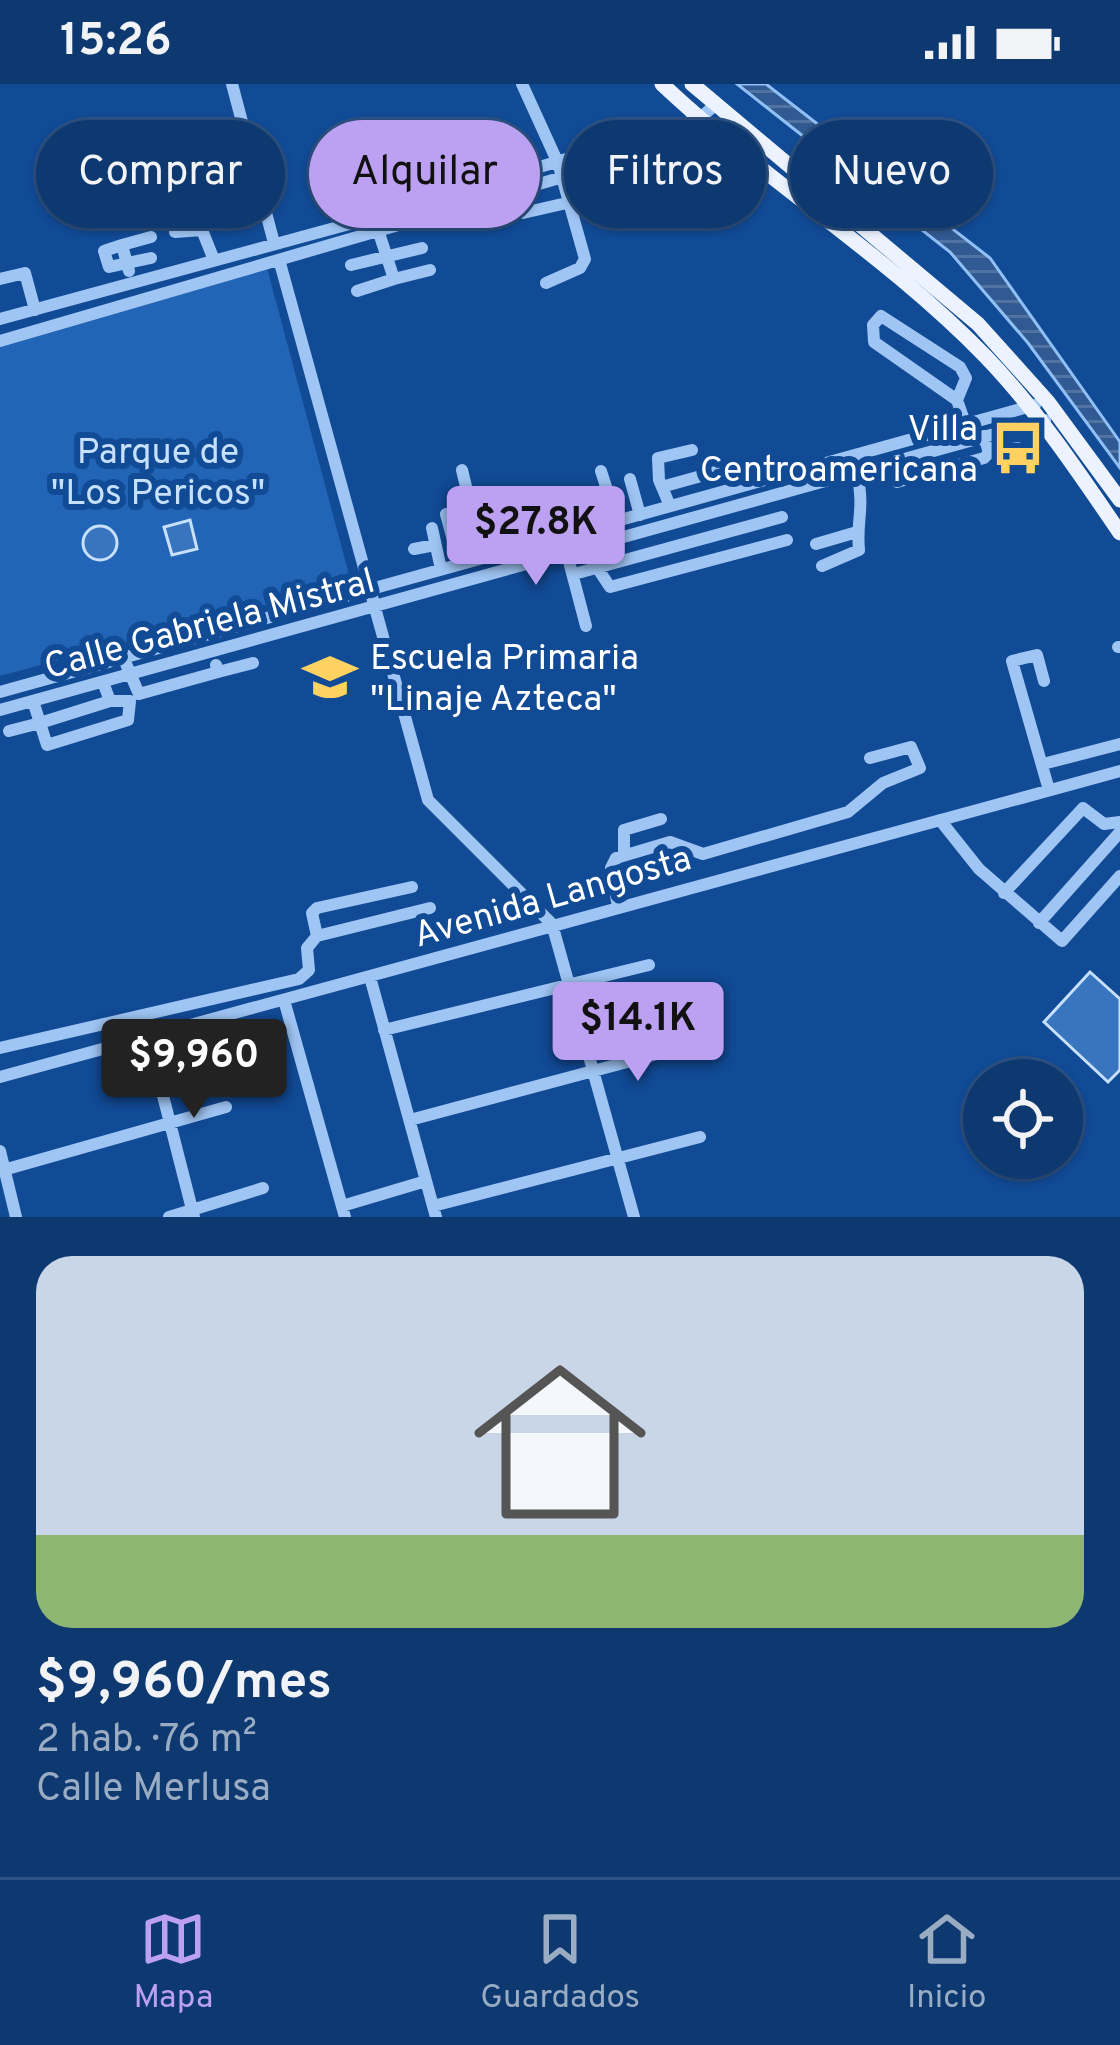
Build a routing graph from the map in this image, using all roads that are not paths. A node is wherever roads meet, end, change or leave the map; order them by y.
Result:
1 (232, 84) edge
2 (522, 84) edge
3 (662, 84) edge
4 (692, 84) edge
5 (715, 105) junction
6 (730, 117) junction
7 (699, 119) junction
8 (727, 120) edge
9 (564, 169) edge
10 (560, 170) junction
11 (766, 172) edge
12 (540, 175) edge
13 (564, 182) edge
14 (333, 228) edge
15 (577, 228) edge
16 (176, 232) dead end
17 (379, 233) junction
18 (151, 237) dead end
19 (274, 243) junction
20 (122, 245) junction
21 (422, 248) dead end
22 (385, 257) junction
23 (151, 259) dead end
24 (214, 260) junction
25 (280, 263) junction
26 (127, 265) junction
27 (351, 265) dead end
28 (430, 270) dead end
29 (0, 279) edge
30 (394, 279) junction
31 (546, 283) dead end
32 (132, 284) junction
33 (357, 291) dead end
34 (35, 310) junction
35 (0, 319) edge
36 (0, 341) edge
37 (957, 400) junction
38 (1029, 407) junction
39 (1049, 413) junction
40 (965, 424) junction
41 (984, 436) junction
42 (1018, 448) dead end
43 (692, 450) dead end
44 (988, 453) junction
45 (730, 468) dead end
46 (462, 470) dead end
47 (602, 472) dead end
48 (857, 473) junction
49 (630, 479) dead end
50 (897, 482) dead end
51 (665, 486) junction
52 (736, 488) junction
53 (610, 497) junction
54 (1120, 500) edge
55 (505, 504) dead end
56 (670, 506) junction
57 (742, 506) junction
58 (446, 514) dead end
59 (640, 515) junction
60 (782, 517) dead end
61 (617, 521) junction
62 (511, 526) junction
63 (745, 527) junction
64 (432, 528) dead end
65 (649, 530) junction
66 (857, 532) junction
67 (1120, 533) edge
68 (787, 541) dead end
69 (816, 544) dead end
70 (435, 545) junction
71 (414, 549) dead end
72 (508, 550) junction
73 (748, 550) junction
74 (568, 554) junction
75 (655, 554) junction
76 (484, 557) junction
77 (459, 563) junction
78 (822, 566) dead end
79 (441, 568) junction
80 (598, 569) junction
81 (574, 574) junction
82 (659, 574) junction
83 (370, 587) junction
84 (376, 609) junction
85 (586, 626) dead end
86 (212, 652) junction
87 (123, 657) junction
88 (253, 663) dead end
89 (218, 672) junction
90 (129, 675) junction
91 (1044, 681) dead end
92 (103, 682) junction
93 (0, 692) edge
94 (33, 700) junction
95 (110, 701) junction
96 (0, 710) edge
97 (40, 723) junction
98 (9, 731) dead end
99 (1120, 744) edge
100 (869, 758) dead end
101 (1042, 764) junction
102 (1120, 771) edge
103 (1049, 790) junction
104 (661, 820) dead end
105 (940, 820) junction
106 (1120, 822) edge
107 (1120, 832) edge
108 (625, 855) junction
109 (1120, 876) edge
110 (412, 886) dead end
111 (1004, 893) junction
112 (364, 897) junction
113 (618, 907) junction
114 (430, 908) dead end
115 (372, 922) junction
116 (1039, 923) junction
117 (552, 924) junction
118 (317, 936) junction
119 (649, 965) dead end
120 (370, 977) junction
121 (569, 986) junction
122 (284, 1000) junction
123 (384, 1030) junction
124 (148, 1036) junction
125 (0, 1048) edge
126 (672, 1050) dead end
127 (592, 1071) junction
128 (0, 1077) edge
129 (226, 1107) dead end
130 (410, 1120) junction
131 (170, 1124) junction
132 (700, 1137) dead end
133 (0, 1151) edge
134 (616, 1158) junction
135 (2, 1170) edge
136 (426, 1181) junction
137 (263, 1188) dead end
138 (344, 1212) edge
139 (435, 1212) edge
140 (193, 1214) edge
141 (16, 1217) edge
142 (169, 1217) edge
143 (634, 1217) edge

1 - 19 street
2 - 10 street
3 - 7 main road
4 - 5 main road
5 - 6 main road
5 - 7 street
6 - 8 street
6 - 39 main road
7 - 10 street
9 - 10 street
10 - 12 street
10 - 13 street
10 - 17 street
11 - 38 main road
14 - 19 street
15 - 31 street
16 - 24 street
17 - 22 street
17 - 25 street
18 - 20 street
19 - 24 street
20 - 26 street
20 - 26 street
21 - 22 street
22 - 27 street
22 - 30 street
23 - 26 street
24 - 32 street
25 - 36 street
25 - 83 street
26 - 32 street
28 - 30 street
29 - 34 street
30 - 33 street
32 - 34 street
34 - 35 street
37 - 37 street
37 - 40 street
38 - 39 main road
38 - 40 street, Calle Gabriela Mistral
39 - 41 street, Calle Gabriela Mistral
39 - 54 main road
39 - 67 main road
40 - 52 street, Calle Gabriela Mistral
41 - 44 street
41 - 48 street, Calle Gabriela Mistral
42 - 44 street
43 - 51 street
44 - 50 street
45 - 51 street
46 - 76 street
47 - 53 street
48 - 57 street, Calle Gabriela Mistral
48 - 66 street
49 - 59 street
51 - 56 street
52 - 56 street, Calle Gabriela Mistral
52 - 57 street
53 - 61 street
53 - 62 street
55 - 62 street
56 - 59 street, Calle Gabriela Mistral
57 - 63 street
57 - 65 street, Calle Gabriela Mistral
58 - 77 street
59 - 61 street, Calle Gabriela Mistral
60 - 63 street
61 - 72 street, Calle Gabriela Mistral
62 - 72 street
63 - 73 street
63 - 75 street
64 - 70 street
65 - 74 street, Calle Gabriela Mistral
65 - 75 street
66 - 69 street
66 - 78 street
68 - 73 street
70 - 71 street
70 - 79 street
72 - 76 street, Calle Gabriela Mistral
73 - 82 street
74 - 81 street
74 - 84 street, Calle Gabriela Mistral
75 - 80 street
75 - 82 street
76 - 77 street, Calle Gabriela Mistral
77 - 79 street, Calle Gabriela Mistral
79 - 83 street, Calle Gabriela Mistral
80 - 81 street
80 - 82 street
81 - 85 street
83 - 84 street
83 - 87 street, Calle Gabriela Mistral
84 - 86 street, Calle Gabriela Mistral
84 - 117 street
86 - 89 street
86 - 90 street, Calle Gabriela Mistral
87 - 90 street
87 - 93 street, Calle Gabriela Mistral
88 - 89 street
89 - 90 street
90 - 92 street, Calle Gabriela Mistral
91 - 101 street
92 - 94 street, Calle Gabriela Mistral
92 - 95 street
94 - 96 street, Calle Gabriela Mistral
94 - 97 street
95 - 97 street
95 - 97 street
97 - 98 street
99 - 101 street
100 - 108 street
101 - 103 street
102 - 103 street, Avenida Langosta
103 - 105 street, Avenida Langosta
104 - 108 street
105 - 111 street
105 - 113 street, Avenida Langosta
106 - 111 street
107 - 116 street
108 - 113 street
109 - 116 street
110 - 112 street
111 - 116 street
112 - 115 street
112 - 118 street
113 - 117 street, Avenida Langosta
114 - 115 street
115 - 118 street
117 - 120 street, Avenida Langosta
117 - 121 street
118 - 125 street
119 - 121 street
120 - 122 street, Avenida Langosta
120 - 123 street
121 - 123 street
121 - 127 street
122 - 124 street, Avenida Langosta
122 - 138 street
123 - 130 street
124 - 128 street, Avenida Langosta
124 - 131 street
126 - 127 street
127 - 130 street
127 - 134 street
129 - 131 street
130 - 136 street
131 - 135 street
131 - 140 street
132 - 134 street
133 - 135 street
134 - 139 street
134 - 143 street
135 - 141 street
136 - 138 street
136 - 139 street
137 - 140 street
140 - 142 street

